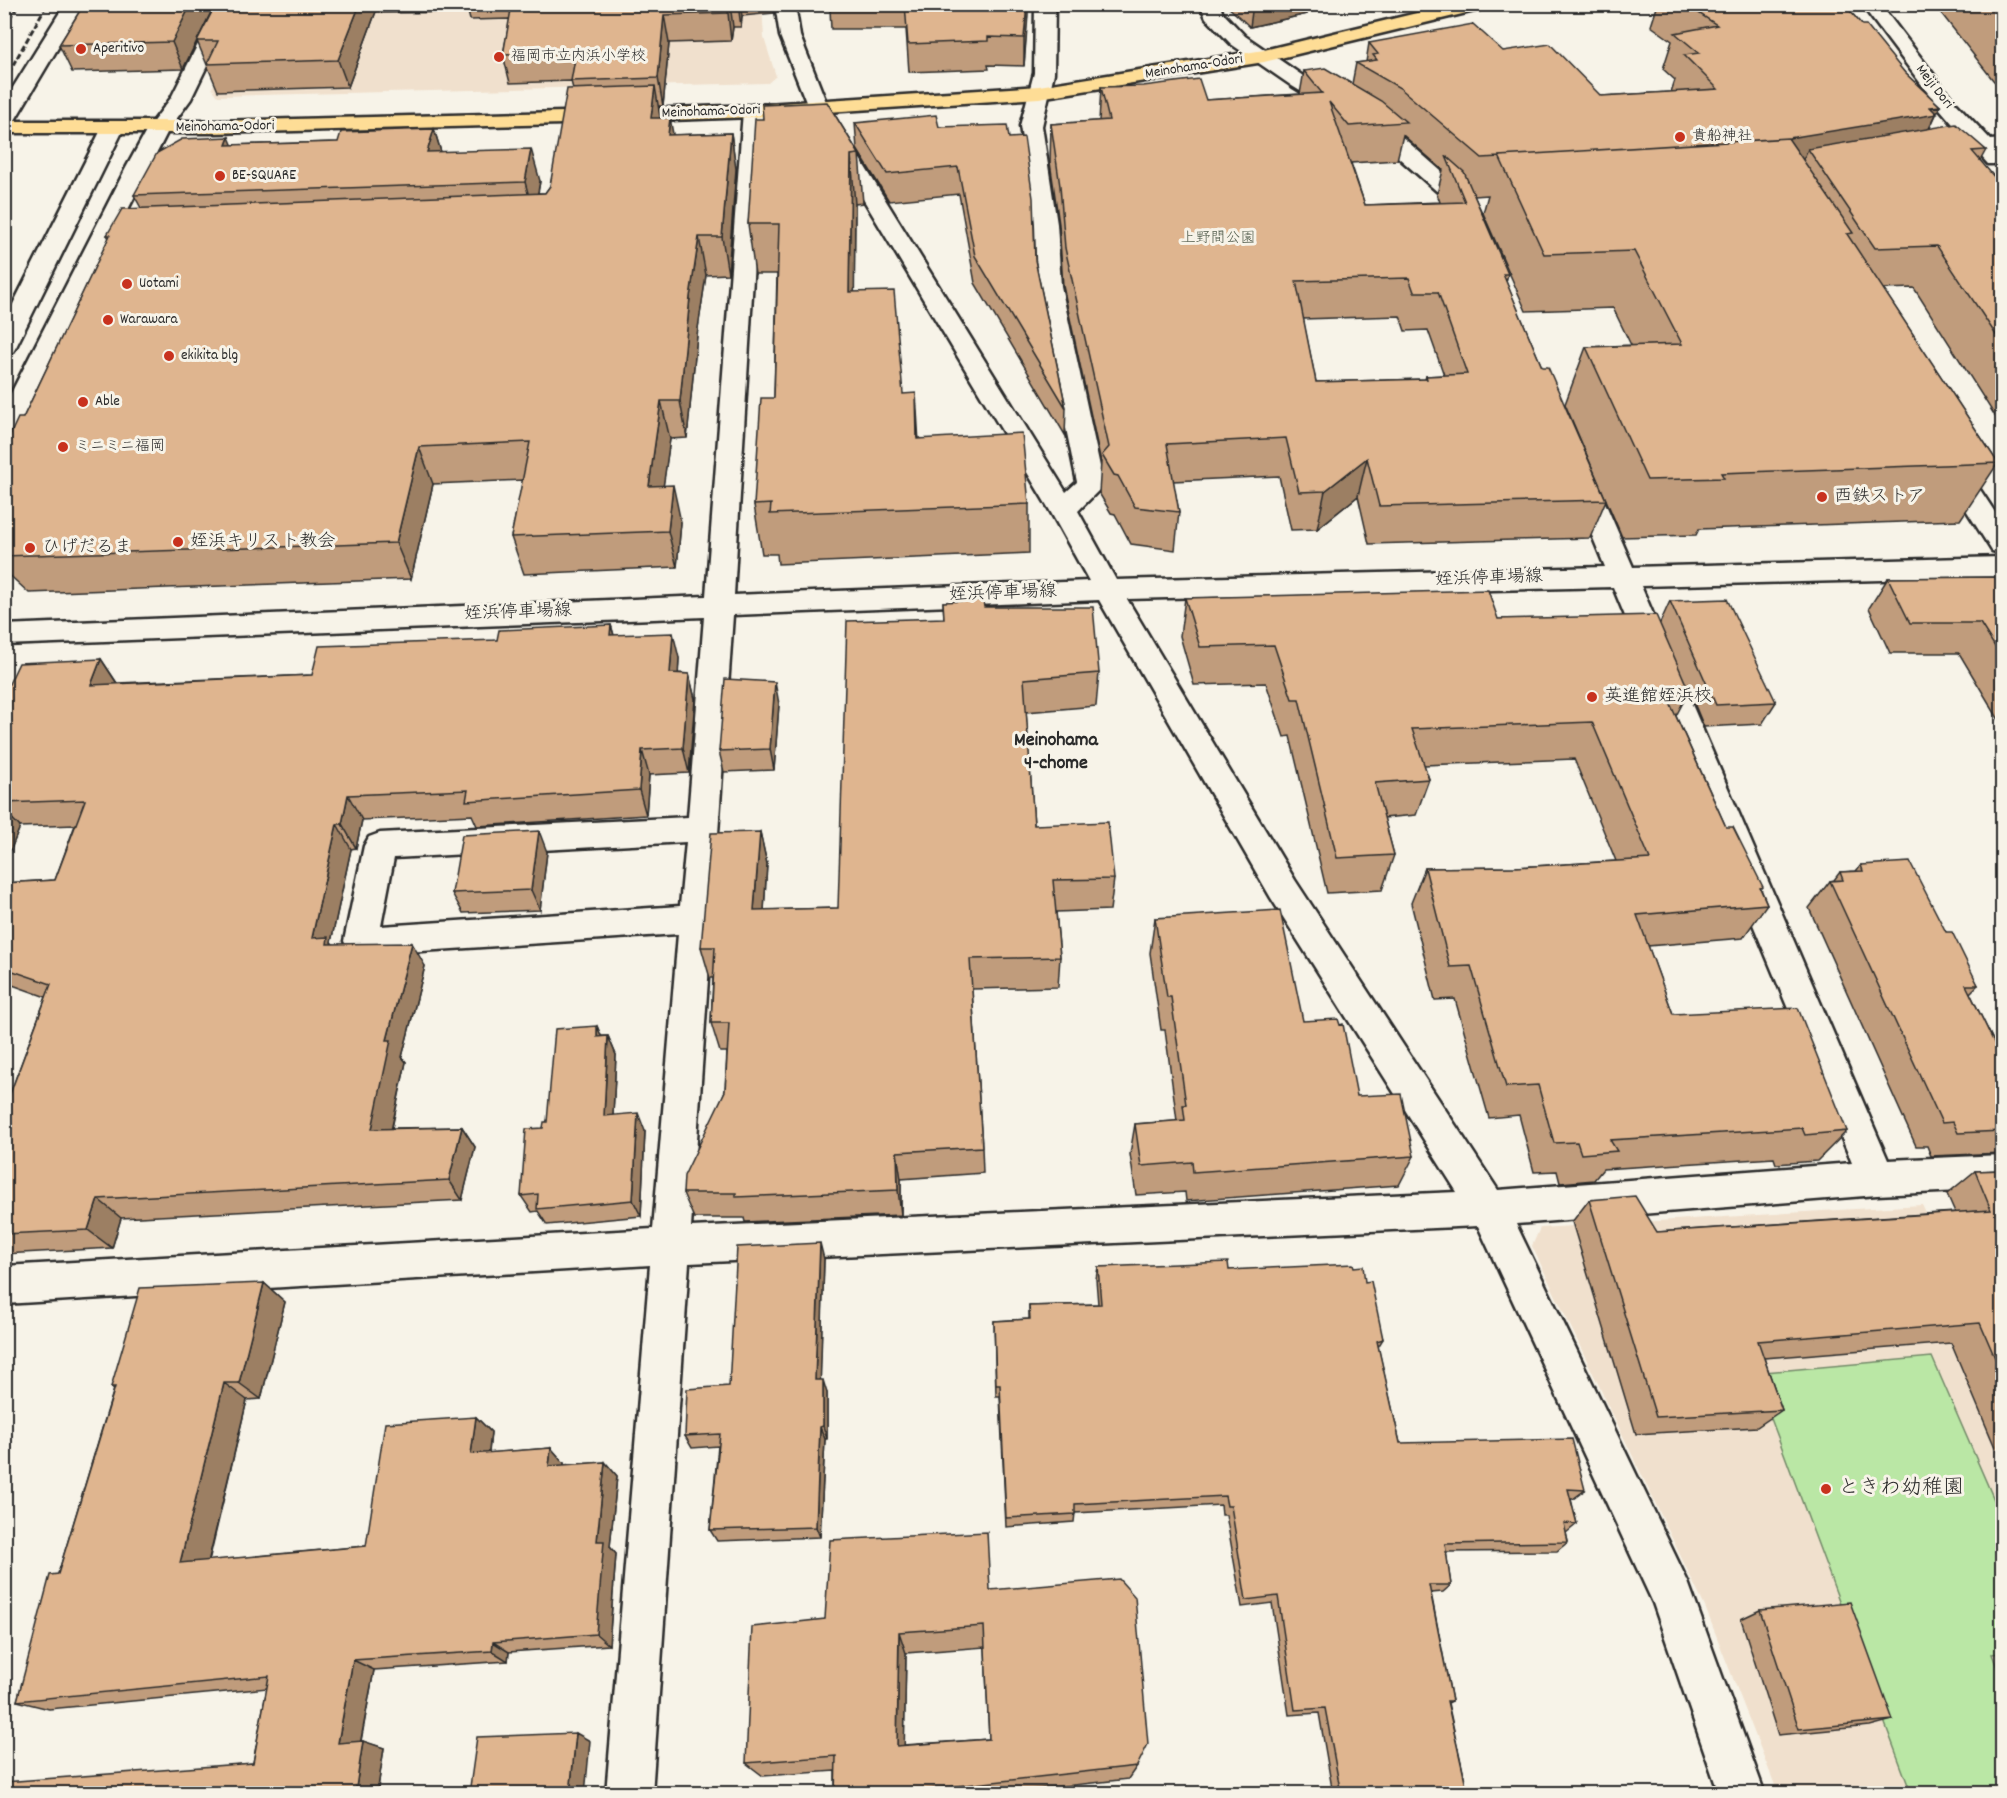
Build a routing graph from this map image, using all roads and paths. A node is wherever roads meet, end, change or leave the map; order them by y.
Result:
1 (75, 4) edge
2 (228, 4) edge
3 (785, 4) edge
4 (1046, 4) edge
5 (1210, 4) edge
6 (1480, 4) edge
7 (1870, 4) edge
8 (1264, 56) junction
9 (1039, 92) junction
10 (818, 107) junction
11 (753, 111) junction
12 (4, 120) edge
13 (4, 127) edge
14 (113, 128) junction
15 (159, 128) junction
16 (1993, 146) edge
17 (1921, 159) edge
18 (2002, 165) edge
19 (169, 236) edge
20 (57, 238) junction
21 (101, 238) junction
22 (1480, 238) edge
23 (4, 306) edge
24 (4, 347) edge
25 (4, 433) edge
26 (1940, 447) edge
27 (1569, 448) edge
28 (1063, 509) junction
29 (2002, 544) edge
30 (2002, 567) edge
31 (1623, 575) junction
32 (1109, 590) junction
33 (719, 605) junction
34 (4, 634) edge
35 (701, 829) junction
36 (694, 919) junction
37 (2002, 1172) edge
38 (1876, 1178) junction
39 (1489, 1208) junction
40 (669, 1246) junction
41 (4, 1285) edge
42 (629, 1794) edge
43 (1742, 1794) edge

1 - 12 street
2 - 15 street
3 - 10 street
4 - 9 street
5 - 8 street
6 - 8 main road, Meinohama-Odori
7 - 16 street, Meiji Dori
8 - 9 main road, Meinohama-Odori
8 - 22 street
9 - 10 main road, Meinohama-Odori
9 - 28 street
10 - 11 main road, Meinohama-Odori
10 - 28 street
11 - 15 main road, Meinohama-Odori
11 - 33 street
13 - 14 main road, Meinohama-Odori
14 - 15 main road, Meinohama-Odori
14 - 20 street
15 - 21 street
16 - 17 street
16 - 18 street, Meiji Dori
19 - 21 street
20 - 23 street
20 - 24 street
21 - 25 street
26 - 29 street
27 - 31 street
28 - 32 street
30 - 31 street, 姪浜停車場線
31 - 32 street, 姪浜停車場線
31 - 38 street
32 - 33 street, 姪浜停車場線
32 - 39 street
33 - 34 street, 姪浜停車場線
33 - 35 street
35 - 36 street
35 - 36 street
36 - 40 street
37 - 38 street
38 - 39 street
39 - 40 street
39 - 43 street
40 - 41 street
40 - 42 street

